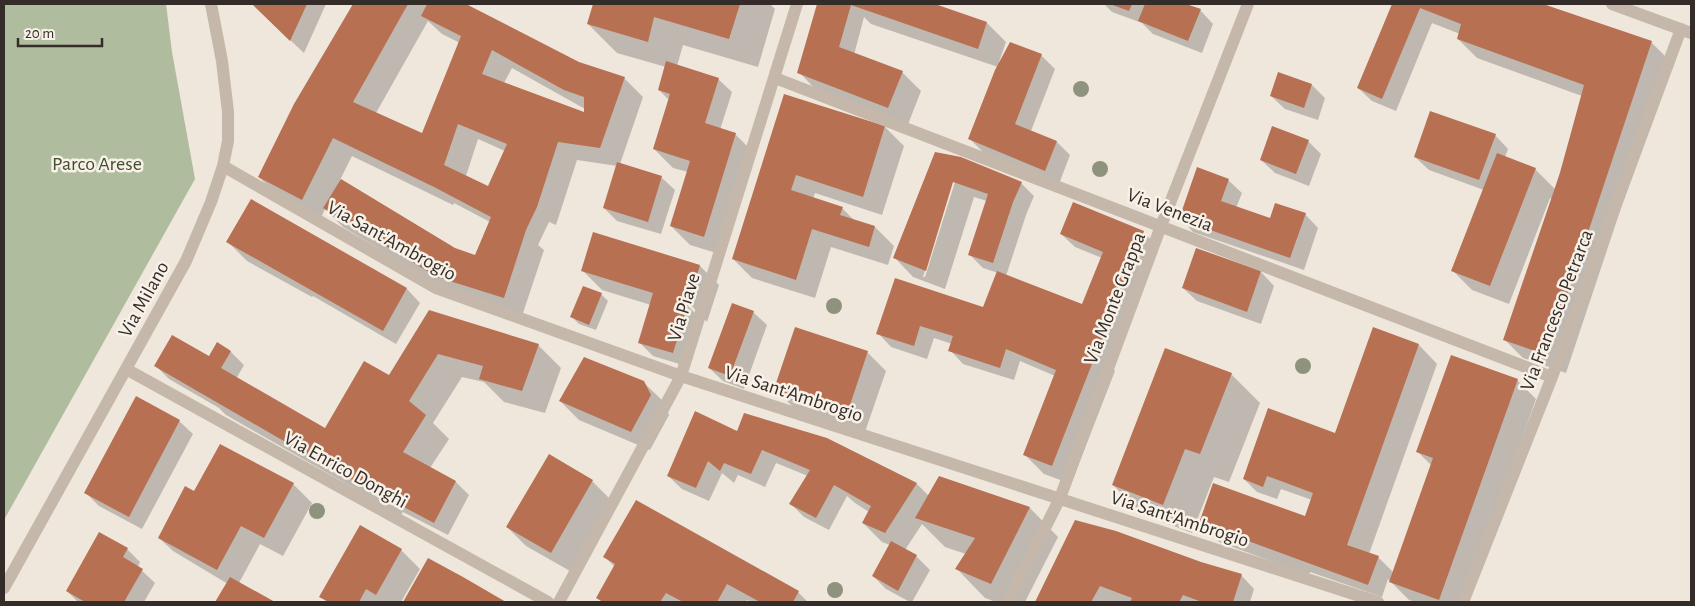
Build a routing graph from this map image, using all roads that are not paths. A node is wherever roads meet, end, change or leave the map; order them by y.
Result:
1 (211, 4) edge
2 (797, 4) edge
3 (1248, 4) edge
4 (1612, 4) edge
5 (1686, 31) edge
6 (775, 78) junction
7 (222, 166) junction
8 (1162, 226) junction
9 (126, 369) junction
10 (681, 376) junction
11 (1552, 377) junction
12 (1060, 498) junction
13 (4, 588) edge
14 (548, 602) edge
15 (559, 602) edge
16 (1008, 602) edge
17 (1378, 602) edge
18 (1463, 602) edge

1 - 7 street, Via Milano
2 - 6 street, Via Piave
3 - 8 street, Via Monte Grappa
4 - 5 street
5 - 11 street, Via Francesco Petrarca
6 - 8 street, Via Venezia
6 - 10 street, Via Piave
7 - 9 street, Via Milano
7 - 10 street, Via Sant'Ambrogio
8 - 11 street, Via Venezia
8 - 12 street, Via Monte Grappa
9 - 13 street, Via Milano
9 - 14 street, Via Enrico Donghi
10 - 12 street, Via Sant'Ambrogio
10 - 15 street, Via Piave
11 - 18 street, Via Francesco Petrarca
12 - 16 street, Via Monte Grappa
12 - 17 street, Via Sant'Ambrogio

